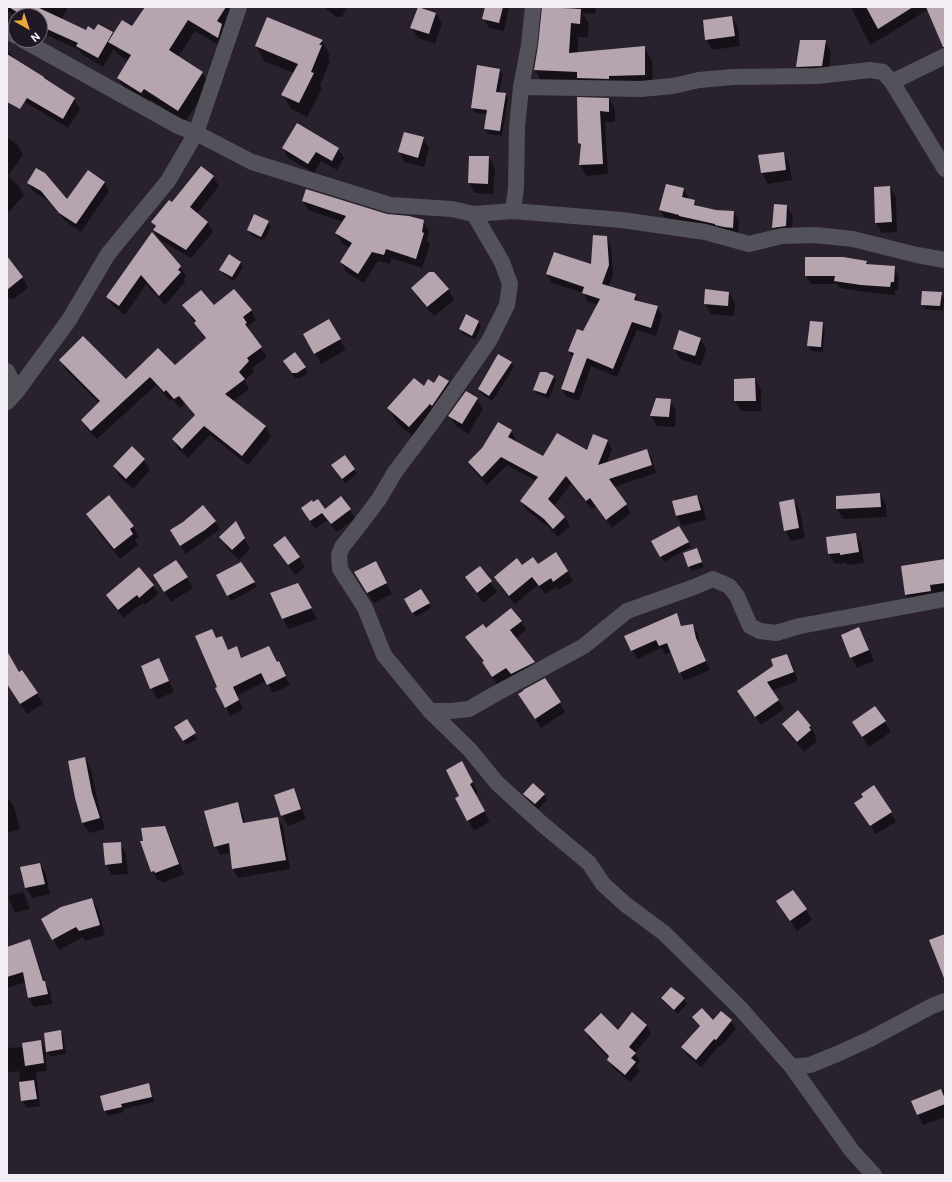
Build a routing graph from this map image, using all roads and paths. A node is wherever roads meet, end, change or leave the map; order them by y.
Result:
1 (239, 7) edge
2 (533, 7) edge
3 (37, 48) edge
4 (945, 56) edge
5 (892, 82) junction
6 (521, 87) junction
7 (196, 133) junction
8 (945, 169) edge
9 (513, 211) junction
10 (474, 214) junction
11 (945, 260) edge
12 (7, 371) edge
13 (12, 397) edge
14 (945, 599) edge
15 (430, 711) junction
16 (945, 1001) edge
17 (792, 1066) junction
18 (874, 1175) edge

1 - 7 street
2 - 6 street
3 - 7 street
4 - 5 street
5 - 6 street
5 - 8 street
6 - 9 street
7 - 10 street
7 - 13 street
9 - 10 street
9 - 11 street
10 - 15 street
12 - 13 street
14 - 15 street
15 - 17 street
16 - 17 street
17 - 18 street

